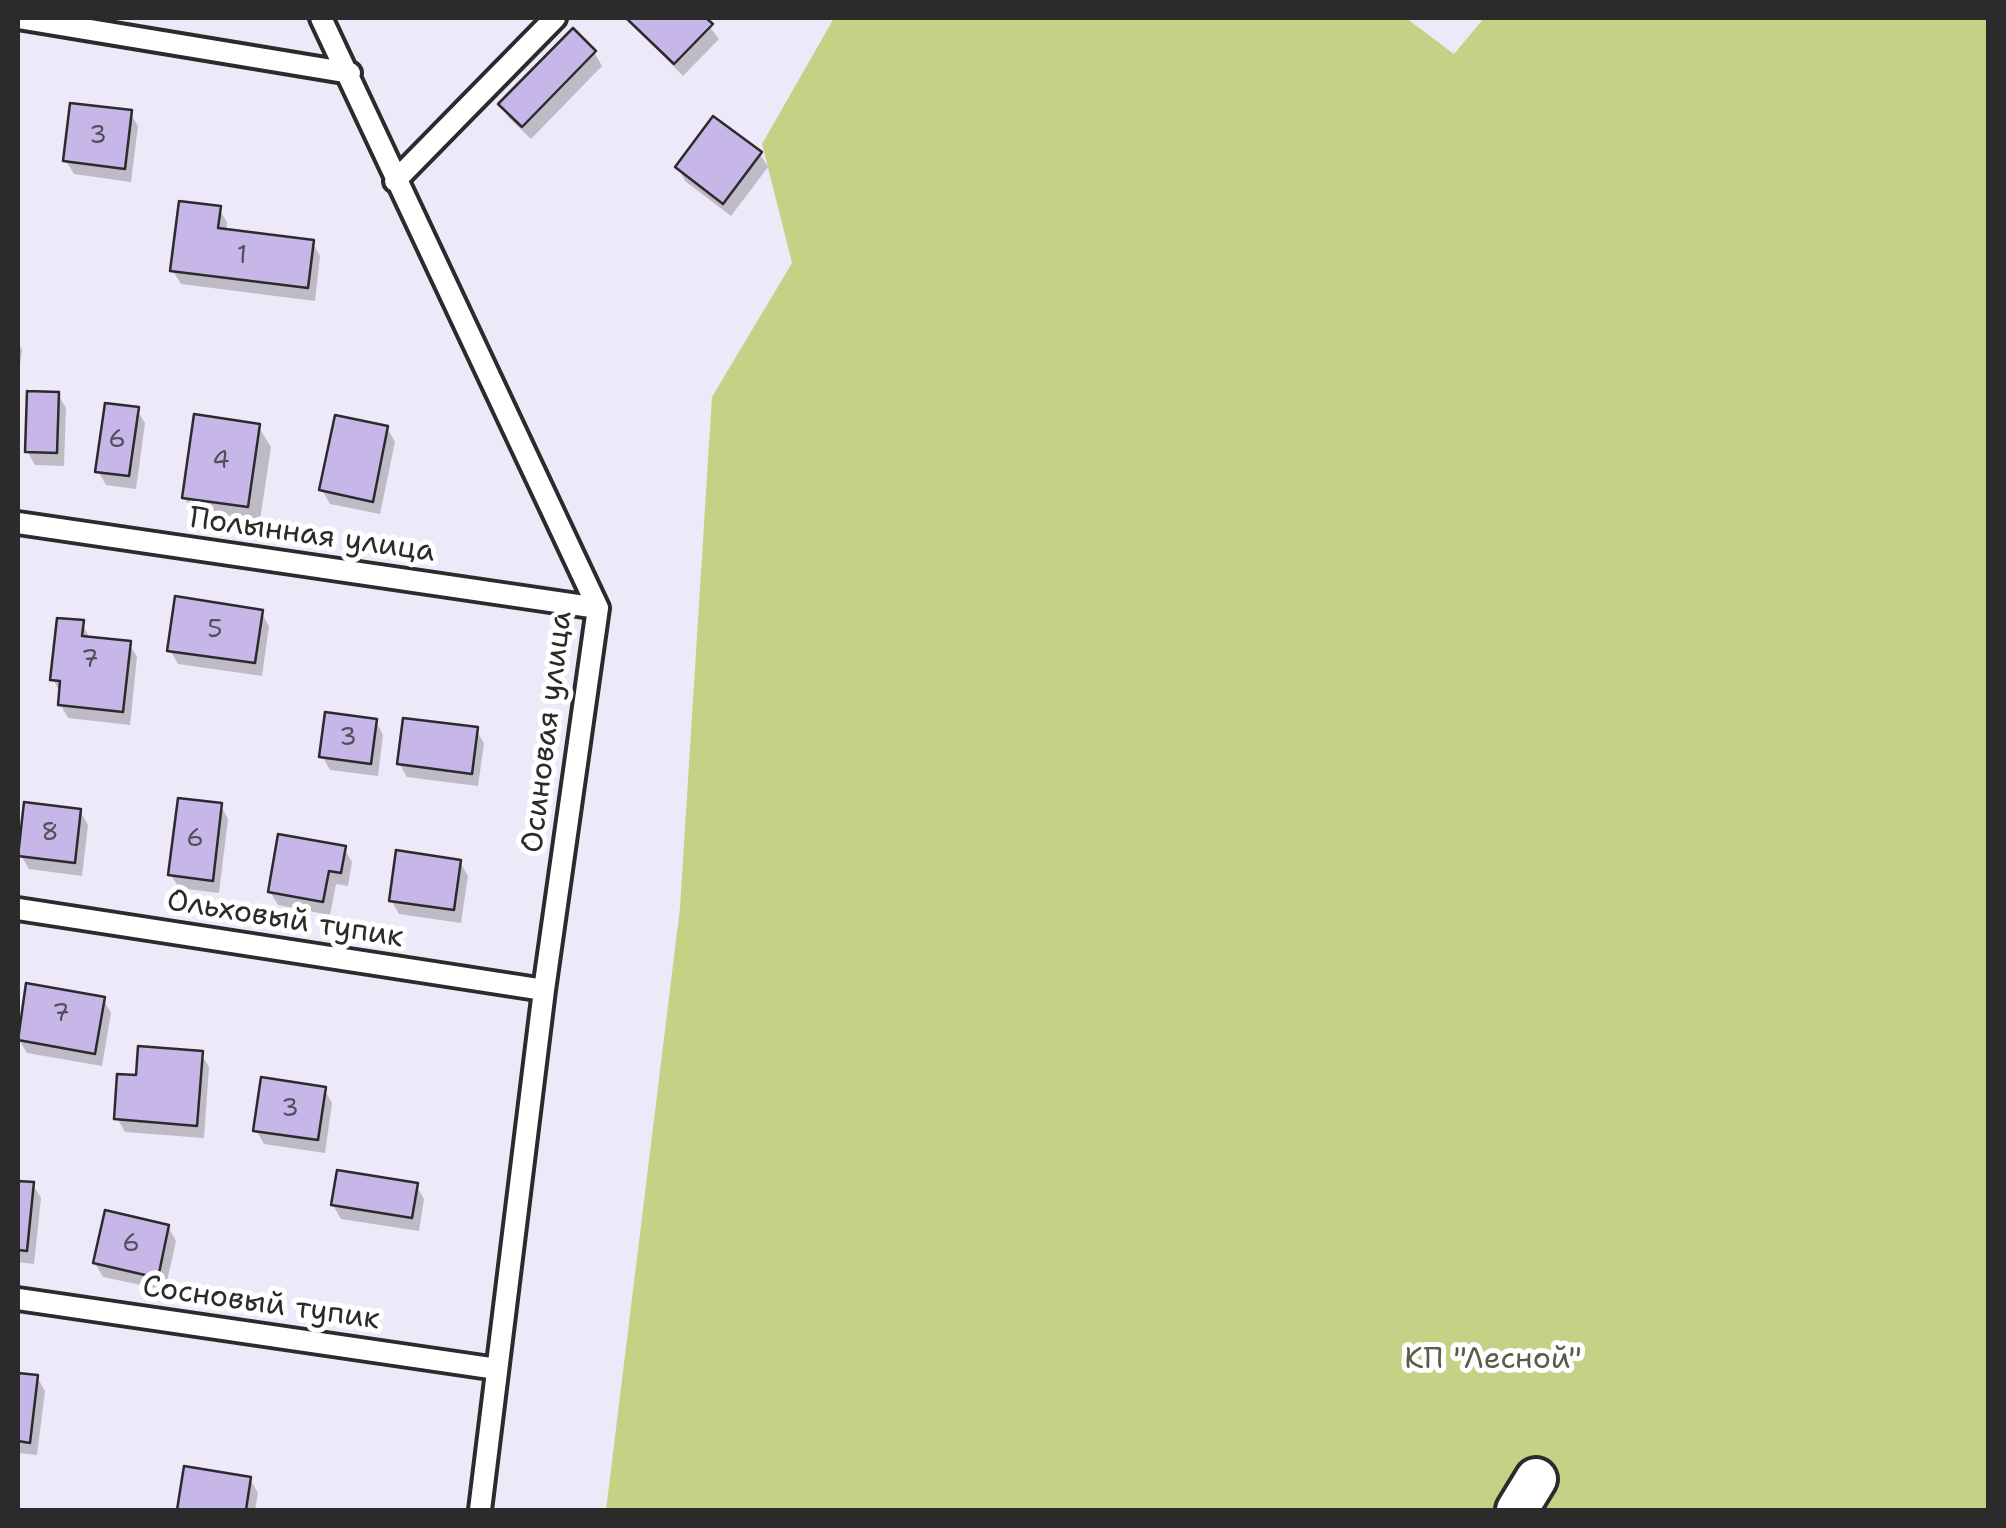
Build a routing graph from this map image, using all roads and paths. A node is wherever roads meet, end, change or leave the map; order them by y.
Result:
1 (18, 18) edge
2 (320, 18) edge
3 (555, 18) edge
4 (350, 73) junction
5 (395, 182) junction
6 (18, 523) edge
7 (598, 608) junction
8 (18, 909) edge
9 (544, 990) junction
10 (18, 1298) edge
11 (497, 1369) junction
12 (480, 1510) edge

1 - 4 lane
2 - 4 lane, Осиновая улица
3 - 5 lane
4 - 5 lane, Осиновая улица
5 - 7 lane, Осиновая улица
6 - 7 lane, Полынная улица
7 - 9 lane, Осиновая улица
8 - 9 lane, Ольховый тупик
9 - 11 lane, Осиновая улица
10 - 11 lane, Сосновый тупик
11 - 12 lane, Осиновая улица

